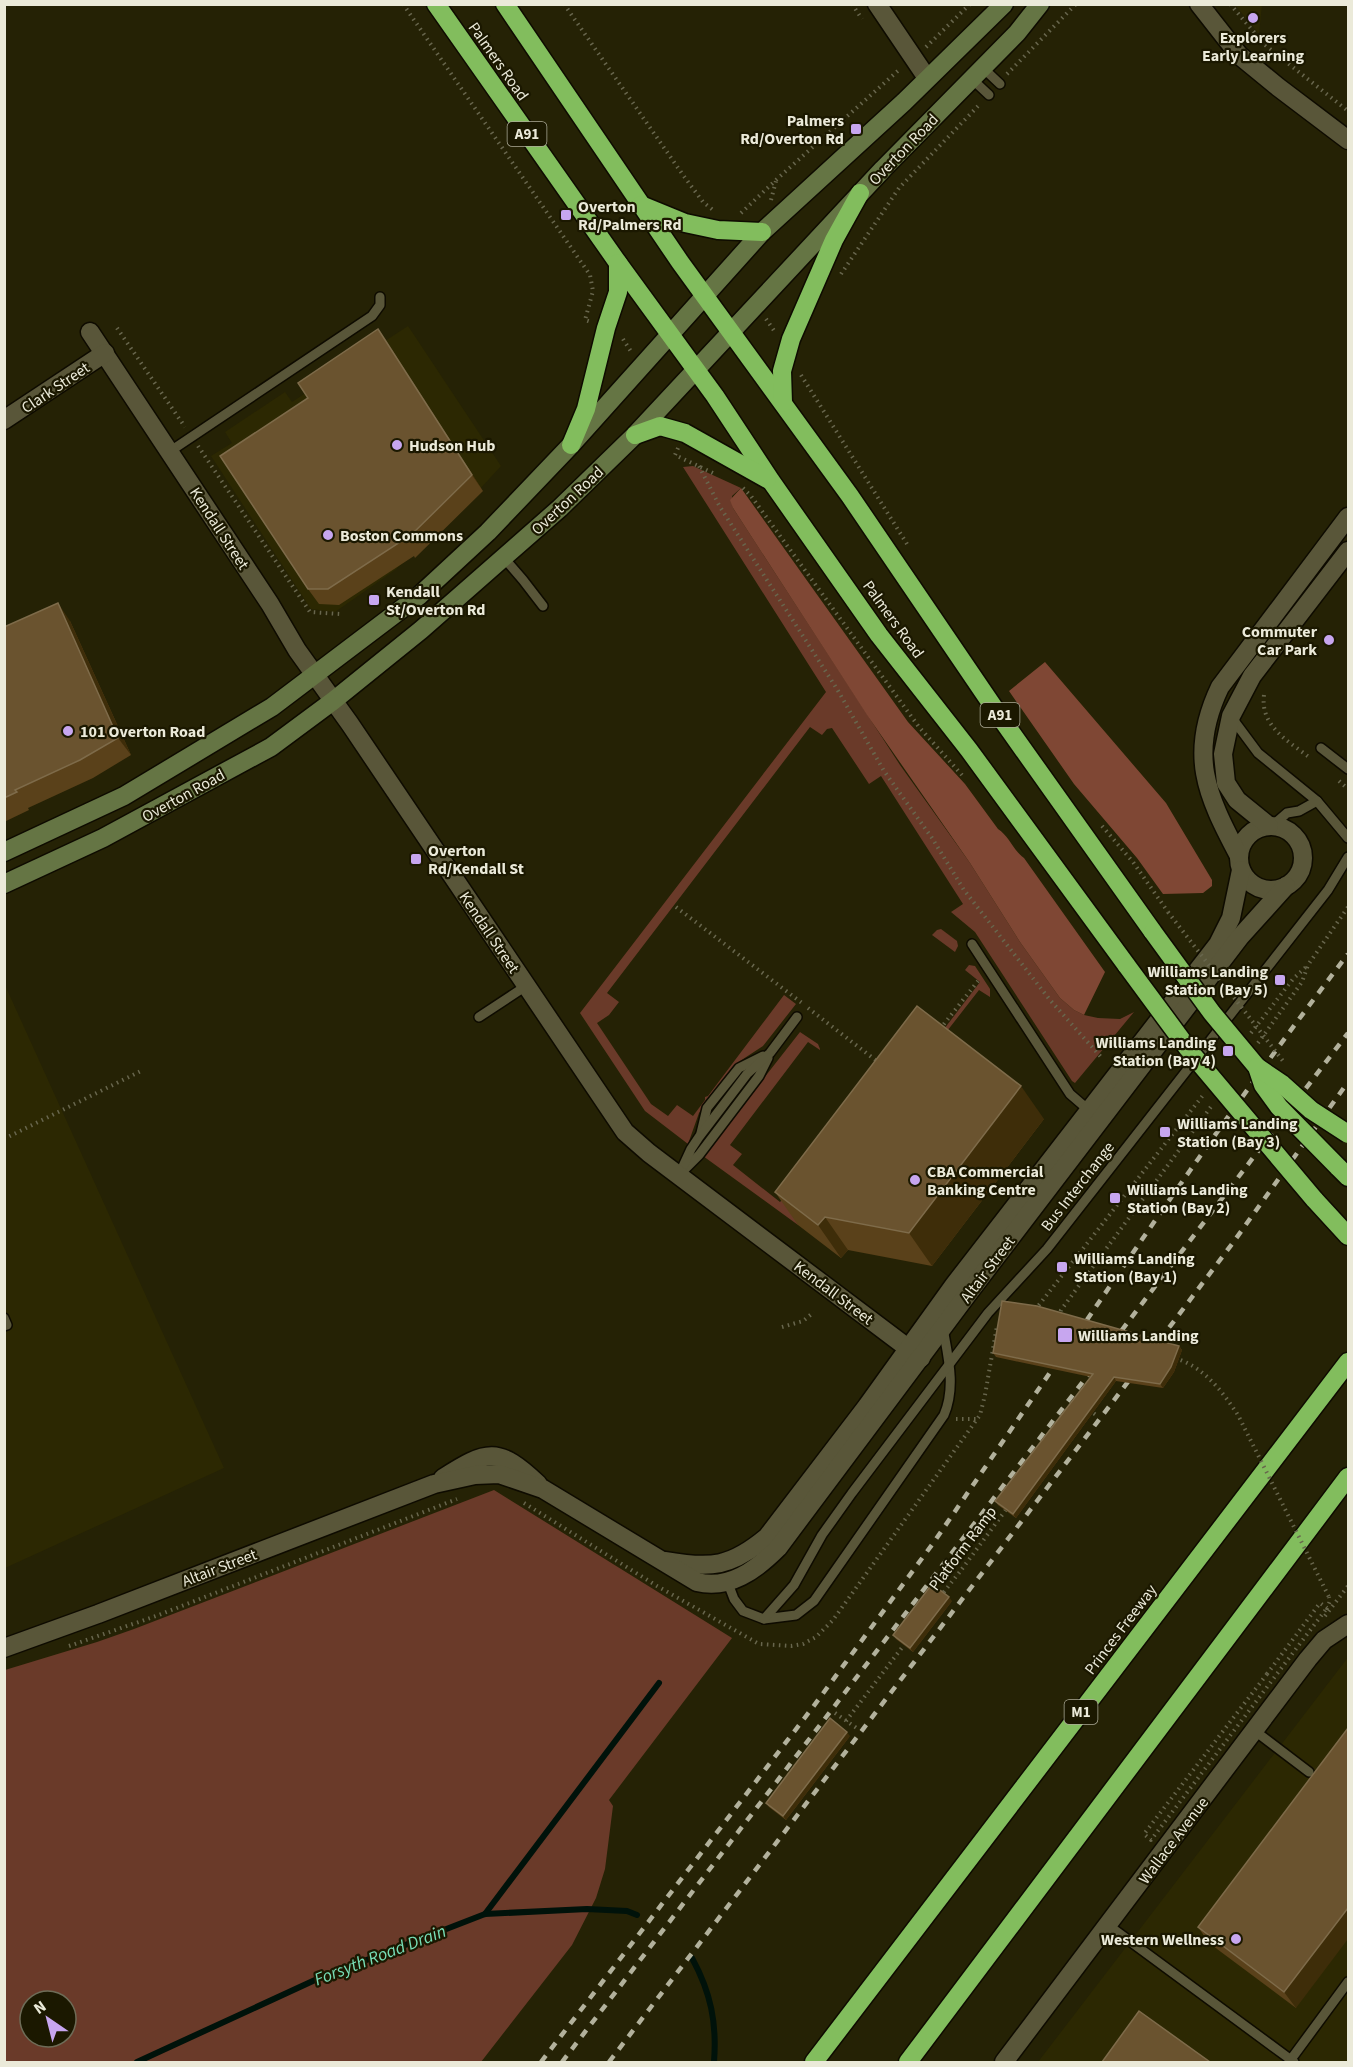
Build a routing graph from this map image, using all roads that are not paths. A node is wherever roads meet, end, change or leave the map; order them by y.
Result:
1 (436, 4) edge
2 (505, 4) edge
3 (877, 4) edge
4 (1004, 4) edge
5 (1040, 4) edge
6 (1199, 4) edge
7 (952, 55) junction
8 (977, 73) junction
9 (927, 78) junction
10 (1000, 84) road end
11 (989, 95) road end
12 (1348, 140) edge
13 (860, 193) junction
14 (640, 204) junction
15 (762, 232) junction
16 (618, 264) junction
17 (704, 296) junction
18 (380, 297) dead end
19 (90, 332) dead end
20 (731, 332) junction
21 (670, 334) junction
22 (105, 353) junction
23 (696, 370) junction
24 (783, 403) junction
25 (4, 420) edge
26 (635, 435) junction
27 (571, 445) junction
28 (169, 452) junction
29 (771, 481) junction
30 (1348, 520) edge
31 (1348, 551) edge
32 (504, 558) junction
33 (543, 606) dead end
34 (314, 675) junction
35 (333, 701) junction
36 (1231, 716) junction
37 (1321, 748) dead end
38 (1348, 769) edge
39 (1317, 801) junction
40 (1270, 826) junction
41 (1348, 838) edge
42 (4, 852) edge
43 (1348, 857) edge
44 (1240, 863) junction
45 (4, 884) edge
46 (1286, 886) junction
47 (972, 944) dead end
48 (526, 986) junction
49 (479, 1017) dead end
50 (797, 1017) dead end
51 (770, 1053) junction
52 (1257, 1067) junction
53 (1096, 1115) junction
54 (1348, 1134) edge
55 (679, 1175) junction
56 (1348, 1177) edge
57 (1348, 1236) edge
58 (4, 1318) edge
59 (4, 1326) edge
60 (943, 1328) junction
61 (914, 1354) junction
62 (1348, 1362) edge
63 (949, 1365) junction
64 (1348, 1477) edge
65 (659, 1559) junction
66 (723, 1563) junction
67 (727, 1582) junction
68 (764, 1619) junction
69 (1348, 1624) edge
70 (4, 1648) edge
71 (1255, 1731) junction
72 (1309, 1772) dead end
73 (1108, 1925) junction
74 (1348, 1982) edge
75 (814, 2062) edge
76 (908, 2062) edge
77 (1004, 2062) edge
78 (1291, 2062) edge

1 - 16 highway, Palmers Road / A91
2 - 14 highway, Palmers Road / A91
3 - 9 street
4 - 7 street, Overton Road
5 - 8 street, Overton Road
6 - 12 street
7 - 8 street
7 - 9 street, Overton Road
8 - 10 lane
8 - 11 lane
8 - 13 street, Overton Road
9 - 15 street, Overton Road
13 - 20 street, Overton Road
13 - 24 highway
14 - 15 highway
14 - 17 highway, Palmers Road / A91
15 - 17 street, Overton Road
16 - 21 highway, Palmers Road / A91
16 - 27 highway
17 - 20 highway, Palmers Road / A91
17 - 21 street, Overton Road
18 - 28 lane
19 - 22 street, Kendall Street
20 - 23 street, Overton Road
20 - 24 highway, Palmers Road / A91
21 - 23 highway, Palmers Road / A91
21 - 27 street, Overton Road
22 - 25 street, Clark Street
22 - 28 street, Kendall Street
23 - 26 street, Overton Road
23 - 29 highway, Palmers Road / A91
24 - 52 highway, Palmers Road / A91, bridge
26 - 29 highway
26 - 32 street, Overton Road
27 - 34 street, Overton Road
28 - 34 street, Kendall Street
29 - 57 highway, Palmers Road / A91, bridge
30 - 44 street
31 - 36 street
32 - 33 lane
32 - 35 street, Overton Road
34 - 35 street, Kendall Street
34 - 42 street, Overton Road
35 - 45 street, Overton Road
35 - 48 street, Kendall Street
36 - 39 lane
36 - 40 street
37 - 38 lane
39 - 40 lane
39 - 41 lane
40 - 44 street
40 - 46 street
43 - 63 lane, Bus Interchange
44 - 46 street
44 - 53 street, Altair Street
46 - 53 street, Altair Street
47 - 53 lane
48 - 49 lane
48 - 55 street, Kendall Street
50 - 51 lane
51 - 55 lane
51 - 55 lane
52 - 54 highway, bridge
52 - 56 highway, Palmers Road / A91, bridge
53 - 60 street, Altair Street
53 - 61 street, Altair Street
55 - 61 street, Kendall Street
58 - 59 lane
60 - 61 street, Altair Street
60 - 63 lane
61 - 66 street, Altair Street
61 - 67 street, Altair Street
62 - 75 highway, Princes Freeway / M1
63 - 68 lane, Bus Interchange
63 - 68 lane
64 - 76 highway
65 - 66 street, Altair Street
65 - 67 street, Altair Street
65 - 70 street, Altair Street
66 - 67 lane
67 - 68 lane
69 - 71 street, Wallace Avenue
71 - 72 lane
71 - 73 street, Wallace Avenue
73 - 77 street, Wallace Avenue
73 - 78 lane
74 - 78 lane

